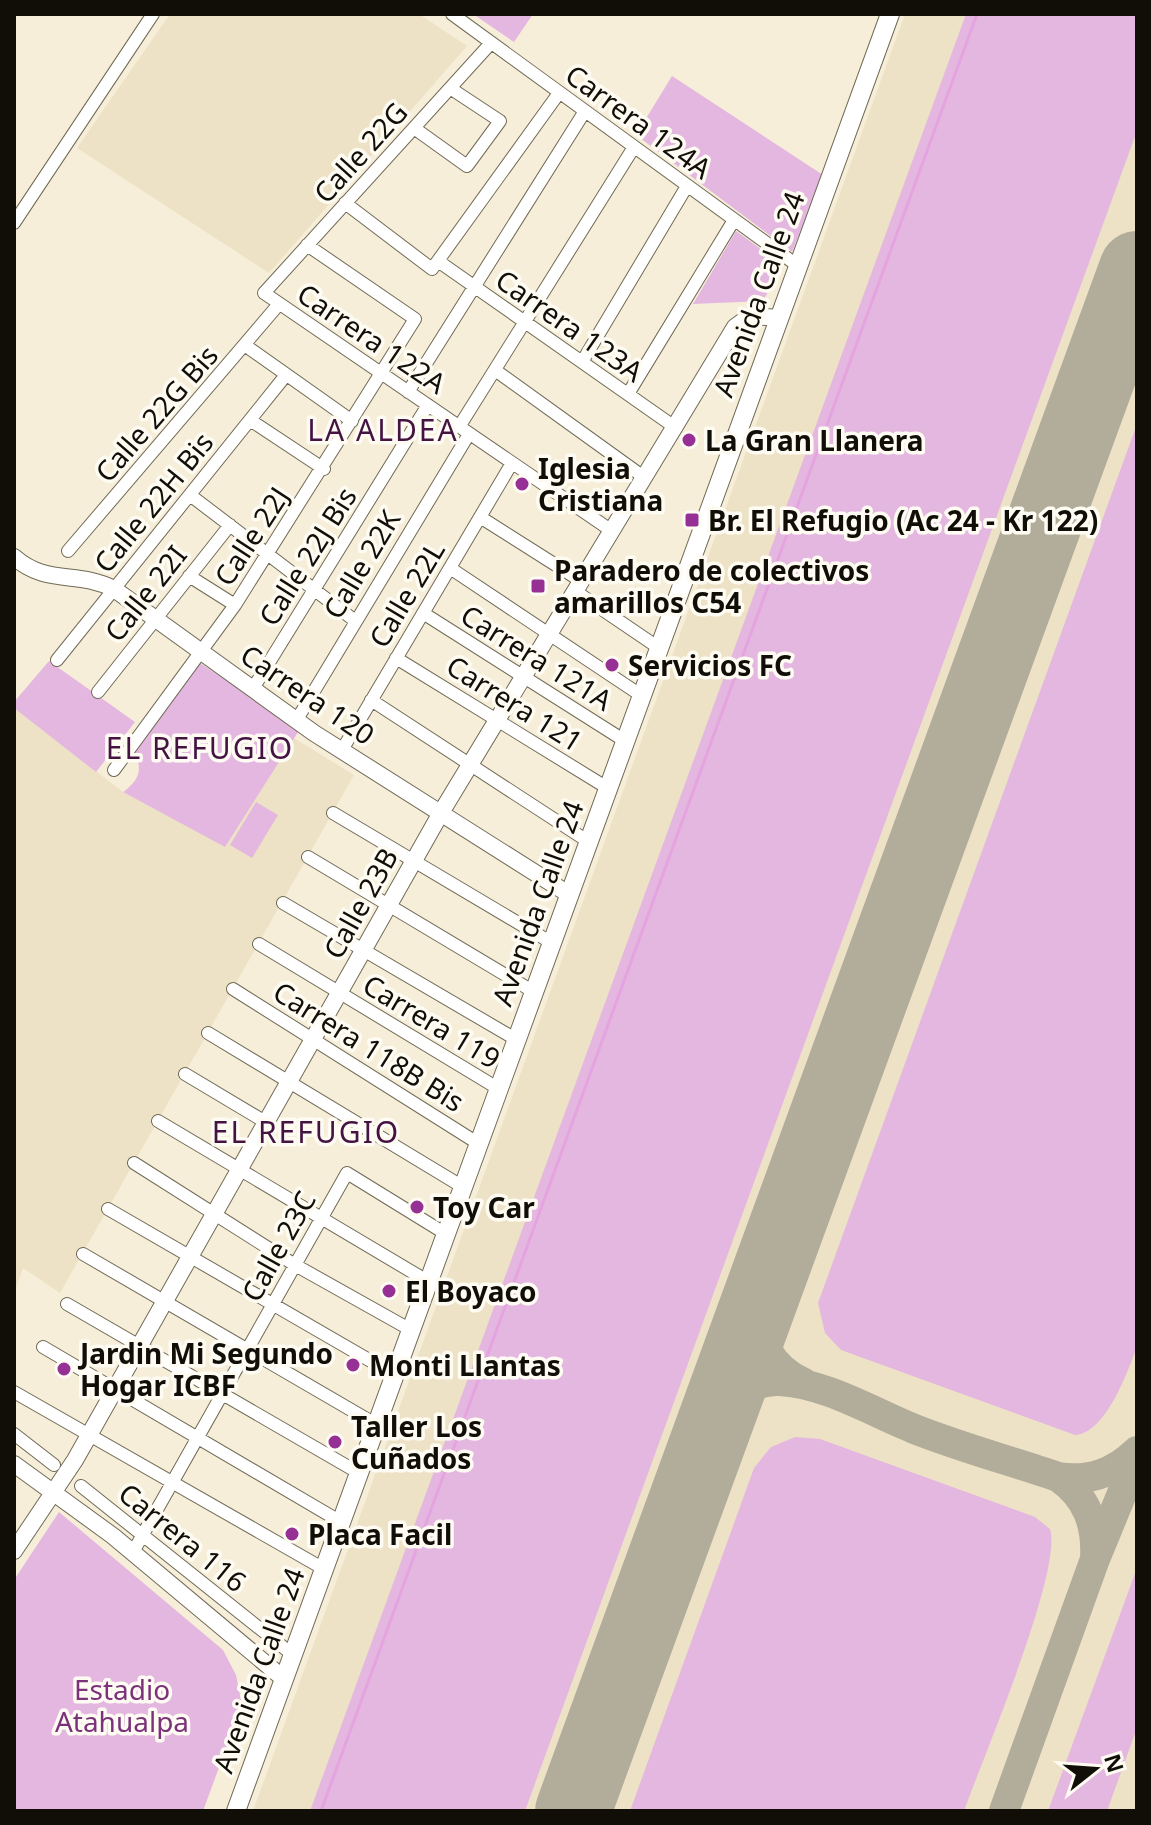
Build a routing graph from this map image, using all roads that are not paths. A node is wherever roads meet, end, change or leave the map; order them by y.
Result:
1 (153, 14) edge
2 (452, 14) edge
3 (890, 14) edge
4 (491, 43) junction
5 (450, 88) junction
6 (559, 93) junction
7 (585, 111) junction
8 (414, 128) junction
9 (634, 147) junction
10 (687, 186) junction
11 (345, 203) junction
12 (734, 220) junction
13 (14, 223) edge
14 (307, 245) junction
15 (435, 265) junction
16 (798, 266) junction
17 (474, 287) junction
18 (264, 293) joint
19 (279, 304) junction
20 (779, 318) junction
21 (525, 322) junction
22 (246, 346) junction
23 (582, 362) junction
24 (495, 370) junction
25 (382, 374) junction
26 (286, 375) junction
27 (408, 392) junction
28 (628, 394) junction
29 (428, 405) junction
30 (250, 420) junction
31 (352, 421) junction
32 (676, 428) junction
33 (464, 430) junction
34 (512, 463) junction
35 (324, 469) junction
36 (645, 478) junction
37 (190, 495) junction
38 (480, 517) junction
39 (230, 525) junction
40 (612, 531) junction
41 (68, 551) dead end
42 (267, 553) junction
43 (14, 557) edge
44 (450, 568) junction
45 (189, 576) junction
46 (578, 586) junction
47 (114, 589) junction
48 (314, 590) junction
49 (235, 605) junction
50 (423, 613) junction
51 (155, 618) junction
52 (354, 620) junction
53 (549, 634) junction
54 (659, 648) junction
55 (200, 651) junction
56 (396, 658) junction
57 (57, 660) dead end
58 (523, 677) junction
59 (252, 690) junction
60 (98, 692) dead end
61 (642, 696) junction
62 (371, 700) junction
63 (497, 720) junction
64 (296, 721) junction
65 (625, 741) junction
66 (342, 750) junction
67 (470, 765) junction
68 (114, 770) dead end
69 (609, 789) junction
70 (442, 811) junction
71 (333, 813) dead end
72 (589, 842) junction
73 (308, 857) dead end
74 (414, 860) junction
75 (570, 895) junction
76 (283, 903) dead end
77 (389, 905) junction
78 (552, 943) junction
79 (259, 944) dead end
80 (364, 949) junction
81 (233, 989) dead end
82 (534, 992) junction
83 (339, 994) junction
84 (208, 1033) dead end
85 (314, 1039) junction
86 (517, 1040) junction
87 (185, 1074) dead end
88 (291, 1081) junction
89 (499, 1089) junction
90 (158, 1121) dead end
91 (267, 1123) junction
92 (479, 1144) junction
93 (134, 1163) dead end
94 (240, 1171) junction
95 (463, 1187) junction
96 (108, 1209) dead end
97 (215, 1215) junction
98 (321, 1219) junction
99 (446, 1234) junction
100 (83, 1254) dead end
101 (190, 1260) junction
102 (295, 1265) junction
103 (429, 1282) junction
104 (165, 1303) junction
105 (67, 1304) dead end
106 (272, 1306) junction
107 (411, 1330) junction
108 (140, 1346) junction
109 (43, 1347) dead end
110 (247, 1350) junction
111 (395, 1375) junction
112 (115, 1390) junction
113 (14, 1392) edge
114 (222, 1394) junction
115 (377, 1425) junction
116 (14, 1434) edge
117 (89, 1435) junction
118 (198, 1438) junction
119 (14, 1464) edge
120 (54, 1465) dead end
121 (359, 1473) junction
122 (173, 1482) junction
123 (81, 1486) dead end
124 (53, 1492) junction
125 (341, 1522) junction
126 (143, 1535) junction
127 (14, 1551) edge
128 (133, 1552) junction
129 (324, 1569) junction
130 (293, 1655) junction
131 (284, 1679) junction
132 (236, 1811) edge

1 - 13 street
2 - 4 street, Carrera 124A
3 - 16 main road, Avenida Calle 24
4 - 5 street, Calle 22G
4 - 6 street, Carrera 124A
5 - 8 street, Calle 22G
5 - 8 street
6 - 7 street, Carrera 124A
6 - 15 street
7 - 9 street, Carrera 124A
7 - 17 street
8 - 11 street, Calle 22G
9 - 10 street, Carrera 124A
9 - 21 street, Calle 22K
10 - 12 street, Carrera 124A
10 - 23 street
11 - 14 street, Calle 22G
11 - 15 street, Carrera 123A
12 - 16 street, Carrera 124A
12 - 28 street
14 - 18 street, Calle 22G
14 - 25 street, Calle 22J
15 - 17 street, Carrera 123A
16 - 20 main road, Avenida Calle 24
17 - 21 street, Carrera 123A
17 - 27 street
18 - 19 street, Carrera 122A
19 - 22 street, Calle 22G Bis
19 - 25 street, Carrera 122A
20 - 32 street, Calle 23B
20 - 54 main road, Avenida Calle 24
21 - 23 street, Carrera 123A
21 - 24 street, Calle 22K
22 - 26 street
22 - 41 street, Calle 22G Bis
23 - 28 street, Carrera 123A
24 - 33 street, Calle 22K
24 - 36 street
25 - 27 street, Carrera 122A
25 - 31 street, Calle 22J
26 - 30 street, Calle 22H Bis
26 - 31 street
27 - 29 street, Carrera 122A
28 - 32 street, Carrera 123A
29 - 33 street, Carrera 122A
29 - 48 street, Calle 22J Bis
30 - 35 street
30 - 37 street, Calle 22H Bis
31 - 35 street, Calle 22J
32 - 36 street, Calle 23B
33 - 34 street, Carrera 122A
33 - 52 street, Calle 22K
34 - 38 street, Calle 22L
34 - 40 street, Carrera 122A
35 - 42 street, Calle 22J
36 - 40 street, Calle 23B
37 - 39 street
37 - 47 street, Calle 22H Bis
38 - 44 street, Calle 22L
38 - 46 street
39 - 42 street
39 - 45 street, Calle 22I
40 - 46 street, Calle 23B
42 - 48 street
42 - 49 street, Calle 22J
43 - 47 street, Carrera 120
44 - 50 street, Calle 22L
44 - 53 street
45 - 49 street
45 - 51 street, Calle 22I
46 - 53 street, Calle 23B
46 - 54 street
47 - 51 street, Carrera 120
47 - 57 street, Calle 22H Bis
48 - 52 street
48 - 59 street, Calle 22J Bis
49 - 55 street, Calle 22J
50 - 56 street, Calle 22L
50 - 58 street, Carrera 121A
51 - 55 street, Carrera 120
51 - 60 street, Calle 22I
52 - 64 street, Calle 22K
53 - 58 street, Calle 23B
53 - 61 street
54 - 61 main road, Avenida Calle 24
55 - 59 street, Carrera 120
55 - 68 street, Calle 22J
56 - 62 street, Calle 22L
56 - 63 street, Carrera 121
58 - 63 street, Calle 23B
58 - 65 street, Carrera 121A
59 - 64 street, Carrera 120
61 - 65 main road, Avenida Calle 24
62 - 66 street, Calle 22L
62 - 67 street
63 - 67 street, Calle 23B
63 - 69 street, Carrera 121
64 - 66 street, Carrera 120
65 - 69 main road, Avenida Calle 24
66 - 70 street, Carrera 120
67 - 70 street, Calle 23B
67 - 72 street
69 - 72 main road, Avenida Calle 24
70 - 74 street, Calle 23B
70 - 75 street, Carrera 120
71 - 74 street
72 - 75 main road, Avenida Calle 24
73 - 77 street
74 - 77 street, Calle 23B
74 - 78 street
75 - 78 main road, Avenida Calle 24
76 - 80 street
77 - 80 street, Calle 23B
77 - 82 street
78 - 82 main road, Avenida Calle 24
79 - 83 street, Carrera 119
80 - 83 street, Calle 23B
80 - 86 street
81 - 85 street, Carrera 118B Bis
82 - 86 main road, Avenida Calle 24
83 - 85 street, Calle 23B
83 - 89 street, Carrera 119
84 - 88 street
85 - 88 street, Calle 23B
85 - 92 street, Carrera 118B Bis
86 - 89 main road, Avenida Calle 24
87 - 91 street
88 - 91 street, Calle 23B
88 - 95 street
89 - 92 main road, Avenida Calle 24
90 - 94 street
91 - 94 street, Calle 23B
92 - 95 main road, Avenida Calle 24
93 - 97 street
94 - 97 street, Calle 23B
94 - 98 street
95 - 99 main road, Avenida Calle 24
96 - 101 street
97 - 101 street, Calle 23B
97 - 102 street
98 - 99 street, Calle 23C
98 - 102 street, Calle 23C
98 - 103 street
99 - 103 main road, Avenida Calle 24
100 - 104 street
101 - 104 street, Calle 23B
101 - 106 street
102 - 106 street, Calle 23C
102 - 107 street
103 - 107 main road, Avenida Calle 24
104 - 108 street, Calle 23B
104 - 110 street
105 - 108 street
106 - 110 street, Calle 23C
106 - 111 street
107 - 111 main road, Avenida Calle 24
108 - 112 street, Calle 23B
108 - 114 street
109 - 112 street
110 - 114 street, Calle 23C
110 - 115 street
111 - 115 main road, Avenida Calle 24
112 - 117 street, Calle 23B
112 - 118 street
113 - 117 street
114 - 118 street, Calle 23C
114 - 121 street
115 - 121 main road, Avenida Calle 24
116 - 120 street
117 - 122 street
117 - 124 street, Calle 23B
118 - 122 street, Calle 23C
118 - 125 street
119 - 124 street
121 - 125 main road, Avenida Calle 24
122 - 126 street, Calle 23C
122 - 129 street
123 - 126 street, Carrera 116
124 - 127 street, Calle 23B
124 - 128 street
125 - 129 main road, Avenida Calle 24
126 - 128 street, Calle 23C
126 - 130 street, Carrera 116
128 - 131 street
129 - 130 main road, Avenida Calle 24
130 - 131 main road, Avenida Calle 24
131 - 132 main road, Avenida Calle 24

